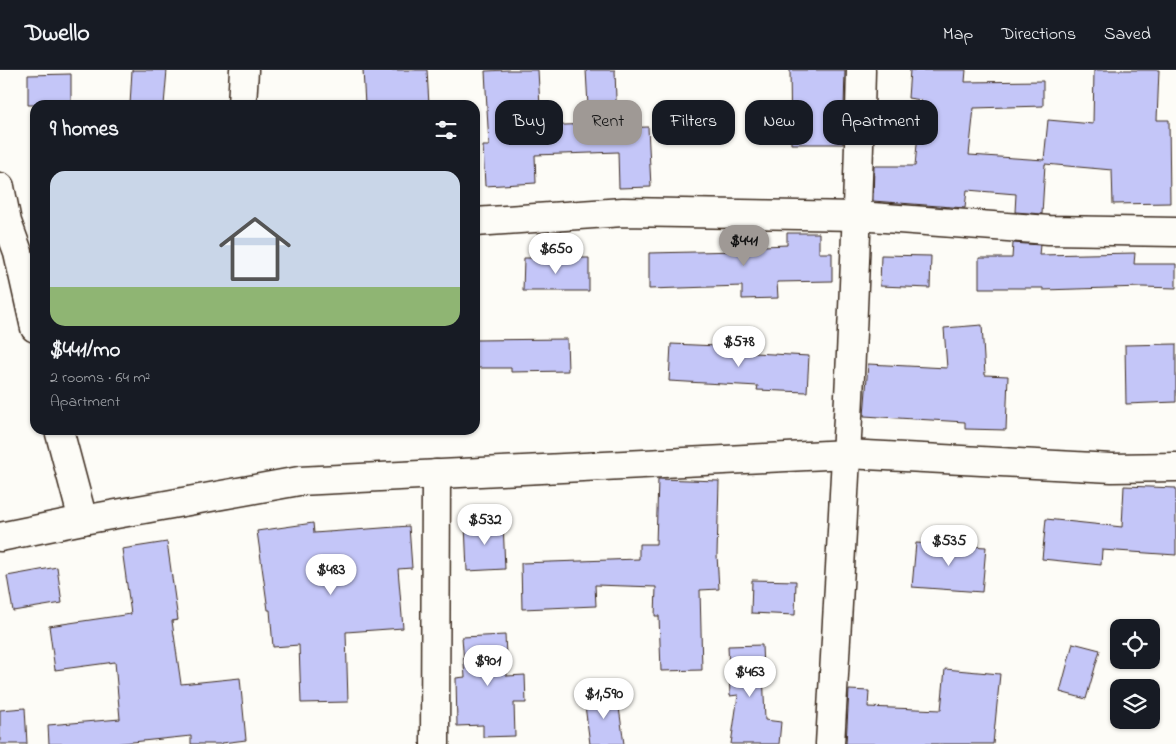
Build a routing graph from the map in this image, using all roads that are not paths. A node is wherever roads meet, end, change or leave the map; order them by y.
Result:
1 (244, 70) edge
2 (861, 70) edge
3 (242, 100) edge
4 (0, 187) edge
5 (858, 216) junction
6 (480, 222) edge
7 (1176, 232) edge
8 (27, 251) edge
9 (30, 280) edge
10 (60, 435) edge
11 (847, 454) junction
12 (1176, 467) edge
13 (436, 474) junction
14 (84, 520) junction
15 (0, 536) edge
16 (435, 744) edge
17 (830, 744) edge

1 - 3 street
2 - 5 street
4 - 8 street
5 - 6 street
5 - 7 street
5 - 11 street
8 - 9 street
10 - 14 street
11 - 12 street
11 - 13 street
11 - 17 street
13 - 14 street
13 - 16 street
14 - 15 street

